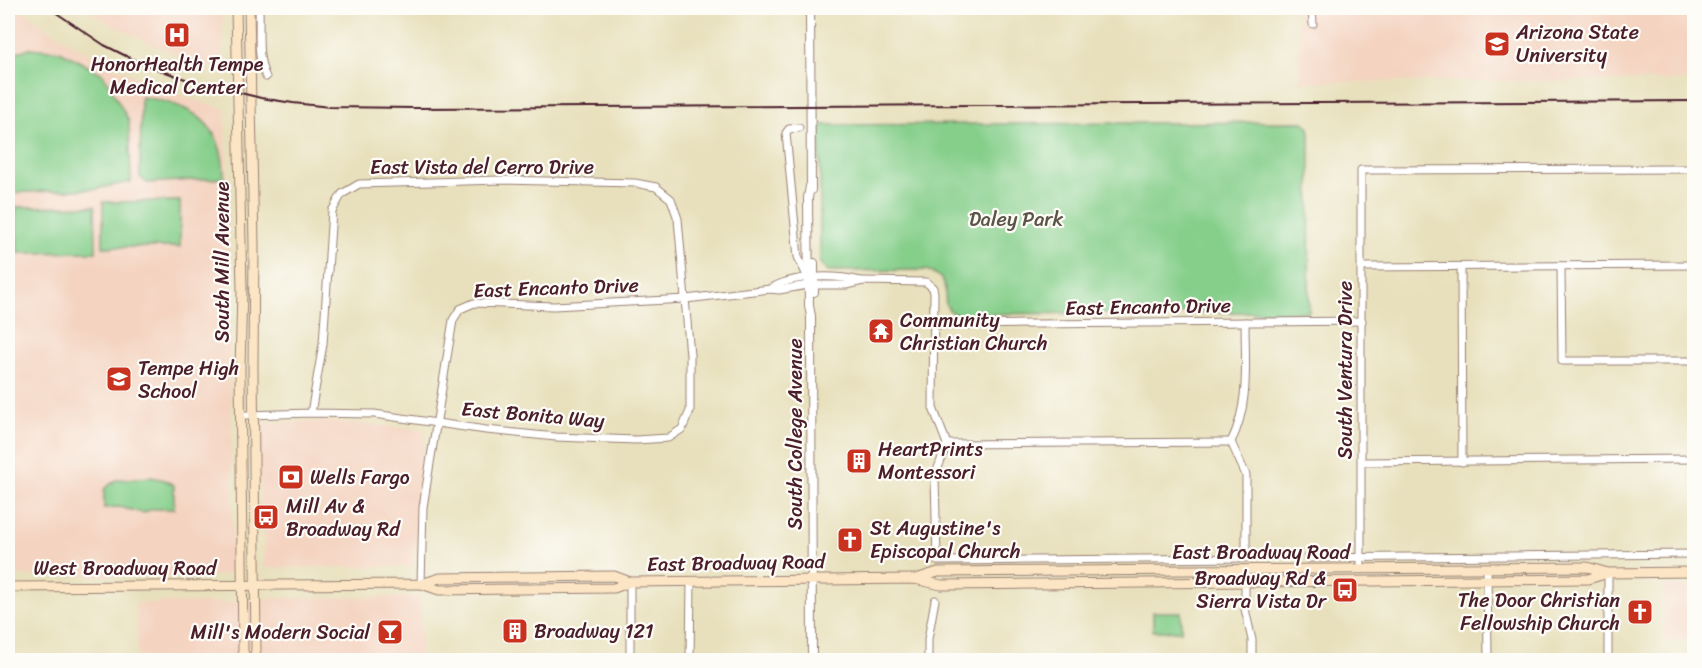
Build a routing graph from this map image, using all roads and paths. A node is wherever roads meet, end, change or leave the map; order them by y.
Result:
1 (236, 8) edge
2 (249, 8) edge
3 (260, 8) edge
4 (810, 8) edge
5 (1312, 8) edge
6 (1313, 24) dead end
7 (266, 77) dead end
8 (799, 128) dead end
9 (1695, 169) edge
10 (1695, 265) edge
11 (1561, 266) junction
12 (1362, 267) junction
13 (1461, 267) junction
14 (811, 281) junction
15 (686, 298) junction
16 (1362, 321) junction
17 (1245, 322) junction
18 (935, 325) junction
19 (1695, 361) edge
20 (311, 413) junction
21 (250, 415) junction
22 (437, 423) junction
23 (1231, 442) junction
24 (947, 444) junction
25 (1695, 459) edge
26 (1362, 462) junction
27 (1462, 462) junction
28 (1695, 554) edge
29 (1308, 558) dead end
30 (1361, 558) junction
31 (1487, 568) junction
32 (1361, 569) junction
33 (1245, 570) junction
34 (1695, 572) edge
35 (1608, 573) junction
36 (915, 579) junction
37 (813, 580) junction
38 (691, 581) junction
39 (1487, 581) junction
40 (630, 582) junction
41 (1245, 582) junction
42 (421, 584) junction
43 (256, 585) junction
44 (243, 586) junction
45 (8, 587) edge
46 (935, 600) dead end
47 (246, 660) edge
48 (254, 660) edge
49 (630, 660) edge
50 (690, 660) edge
51 (812, 660) edge
52 (928, 660) edge
53 (1252, 660) edge
54 (1488, 660) edge
55 (1608, 660) edge

1 - 44 main road, South Mill Avenue
2 - 21 main road, South Mill Avenue
3 - 7 street
4 - 14 street, South College Avenue
5 - 6 street
8 - 14 street
9 - 12 street, South Ventura Drive
10 - 11 street
11 - 13 street
11 - 19 street
12 - 13 street
12 - 16 street, South Ventura Drive
13 - 27 street
14 - 15 street, East Encanto Drive
14 - 18 street, East Encanto Drive
14 - 37 street, South College Avenue
15 - 20 street, East Vista del Cerro Drive
15 - 22 street, East Encanto Drive
15 - 22 street, East Bonita Way
16 - 17 street, East Encanto Drive
16 - 26 street, South Ventura Drive
17 - 18 street, East Encanto Drive
17 - 23 street
18 - 24 street
20 - 21 street, East Bonita Way
20 - 22 street, East Bonita Way
21 - 43 main road, South Mill Avenue
22 - 42 street, East Encanto Drive
23 - 24 street
23 - 24 street
25 - 27 street
26 - 27 street
26 - 30 street, South Ventura Drive
28 - 30 street
29 - 30 street
30 - 32 street, South Ventura Drive
31 - 32 main road, East Broadway Road
31 - 35 main road, East Broadway Road
31 - 39 street
32 - 33 main road, East Broadway Road
33 - 36 main road, East Broadway Road
33 - 41 street
34 - 35 main road, East Broadway Road
35 - 39 main road, East Broadway Road
35 - 55 street
36 - 37 main road, East Broadway Road
36 - 41 main road, East Broadway Road
37 - 38 main road, East Broadway Road
37 - 51 street, South College Avenue
38 - 40 main road, East Broadway Road
38 - 50 street
39 - 41 main road, East Broadway Road
39 - 54 street
40 - 42 main road, East Broadway Road
40 - 49 street
41 - 53 street
42 - 43 main road, East Broadway Road
43 - 44 main road, East Broadway Road
43 - 48 main road, South Mill Avenue
44 - 45 main road, West Broadway Road
44 - 47 main road, South Mill Avenue
46 - 52 street

